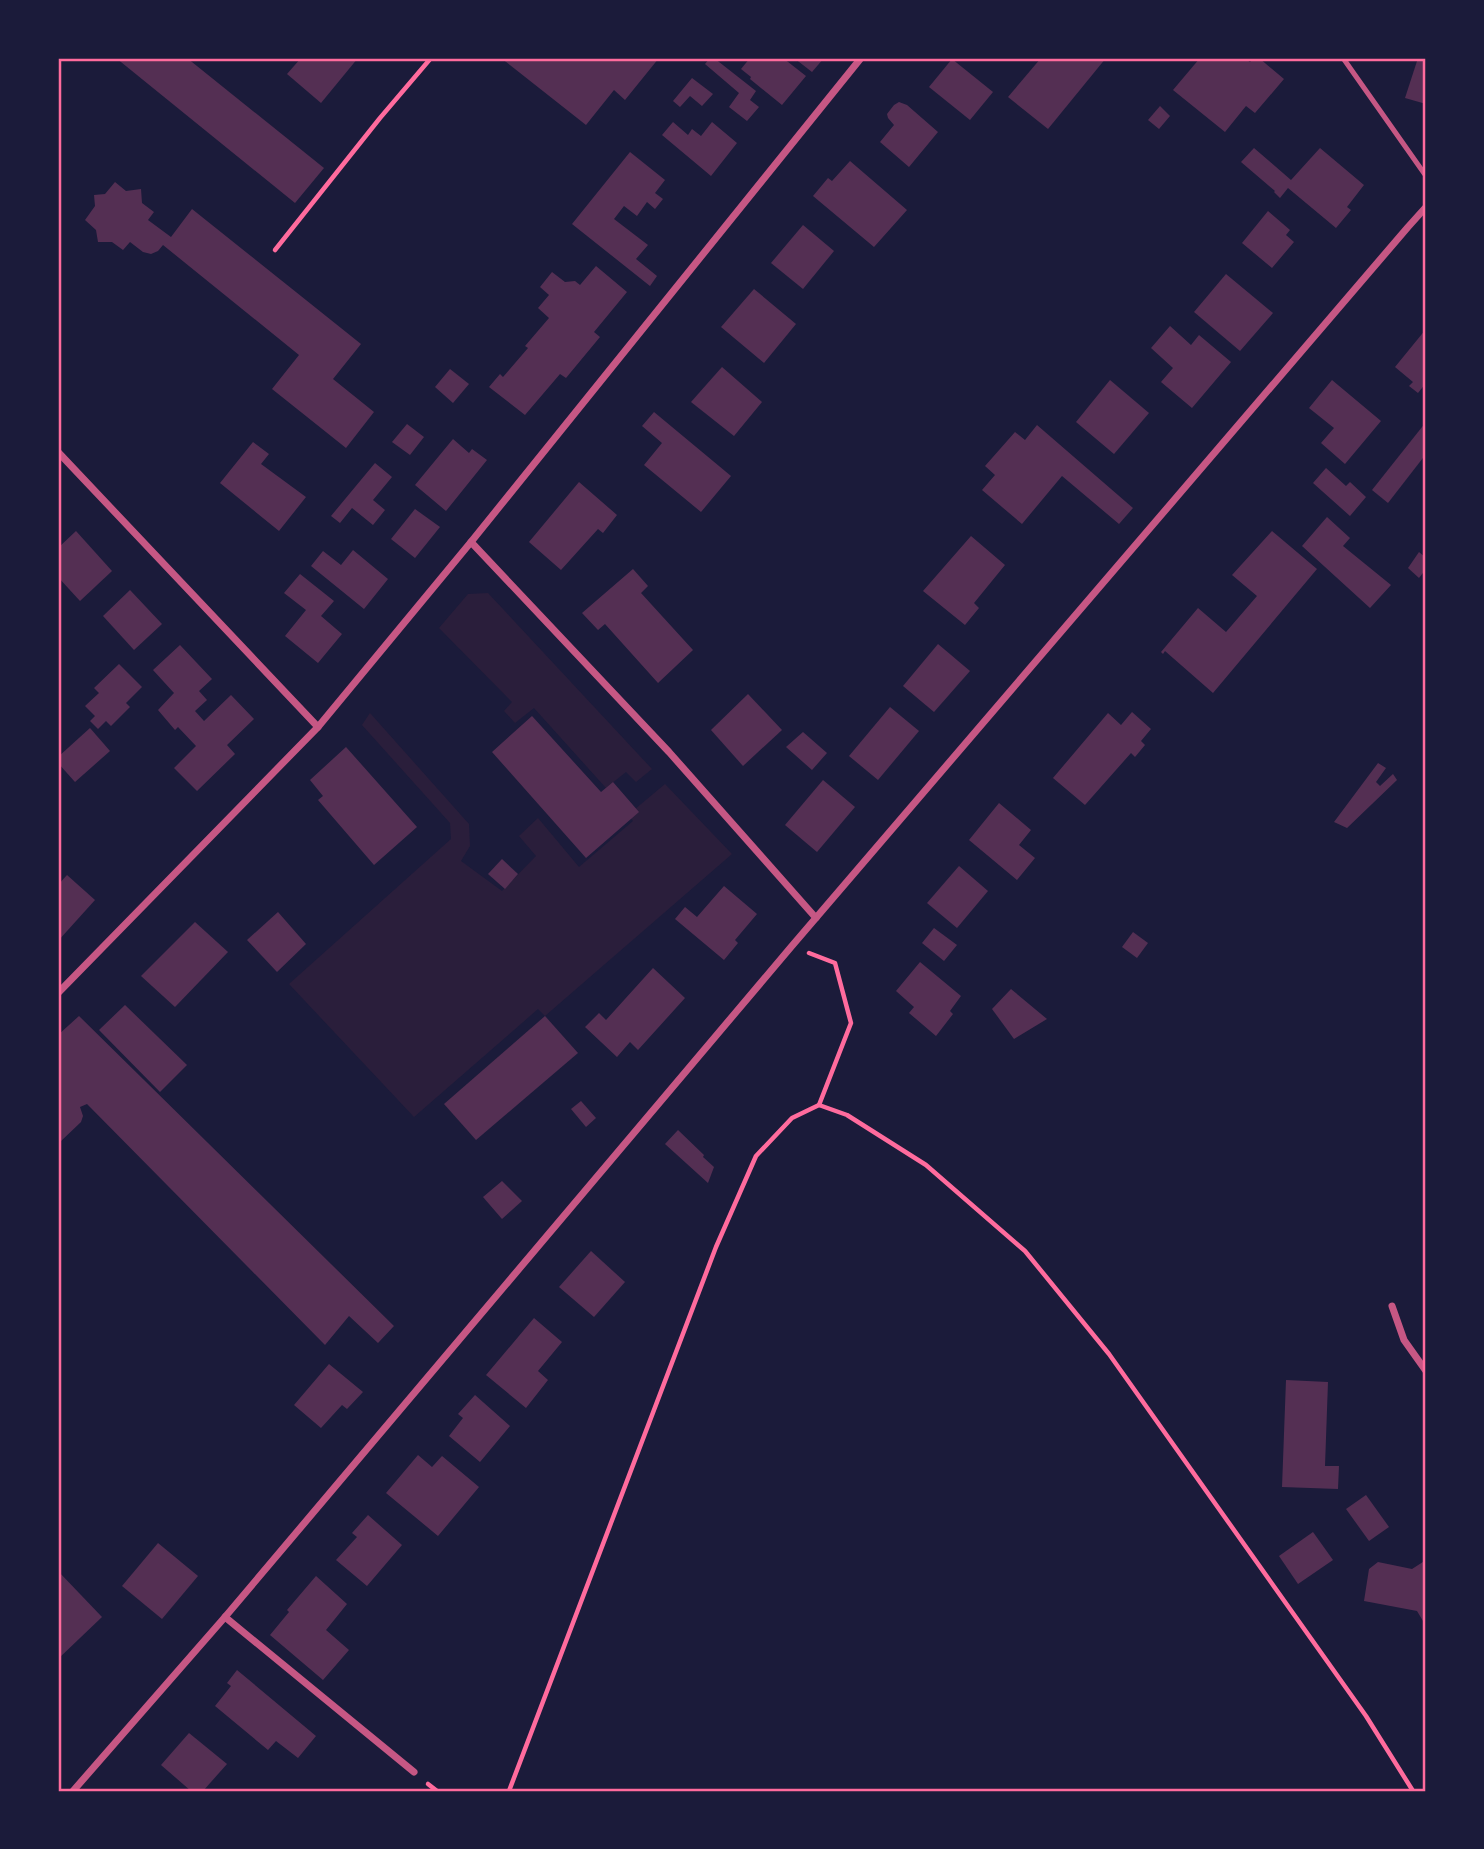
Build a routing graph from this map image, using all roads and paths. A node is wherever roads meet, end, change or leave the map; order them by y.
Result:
1 (430, 58) edge
2 (860, 58) edge
3 (1343, 58) edge
4 (1426, 176) edge
5 (1426, 207) edge
6 (275, 250) dead end
7 (58, 452) edge
8 (471, 542) junction
9 (318, 727) junction
10 (816, 918) junction
11 (791, 947) junction
12 (58, 993) edge
13 (818, 1105) junction
14 (1392, 1306) dead end
15 (1426, 1371) edge
16 (225, 1617) junction
17 (414, 1772) dead end
18 (73, 1791) edge
19 (509, 1791) edge
20 (1413, 1791) edge

1 - 6 path
2 - 8 street
3 - 4 lane
5 - 10 street
7 - 9 street
8 - 9 street
8 - 10 street
9 - 12 street
10 - 11 street
11 - 13 path
11 - 16 street
13 - 19 path
13 - 20 path
14 - 15 street
16 - 17 street
16 - 18 street

